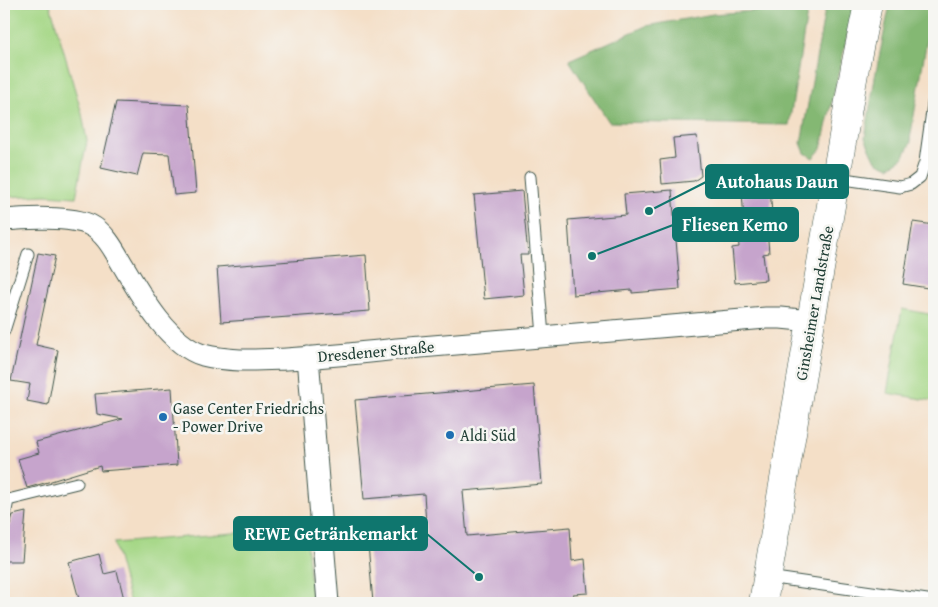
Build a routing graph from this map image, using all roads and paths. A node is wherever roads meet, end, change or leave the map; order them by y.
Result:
1 (868, 4) edge
2 (934, 97) edge
3 (530, 177) dead end
4 (837, 178) junction
5 (4, 220) edge
6 (28, 254) dead end
7 (811, 321) junction
8 (4, 330) edge
9 (543, 336) junction
10 (308, 357) junction
11 (77, 483) dead end
12 (4, 521) edge
13 (768, 577) junction
14 (934, 601) edge
15 (328, 603) edge
16 (763, 603) edge

1 - 4 main road, Ginsheimer Landstraße
2 - 4 lane
3 - 9 lane
4 - 7 main road, Ginsheimer Landstraße
5 - 10 street, Dresdener Straße
6 - 8 lane
7 - 9 street, Dresdener Straße
7 - 13 main road, Ginsheimer Landstraße
9 - 10 street, Dresdener Straße
10 - 15 street
11 - 12 lane
13 - 14 lane
13 - 16 main road, Ginsheimer Landstraße

